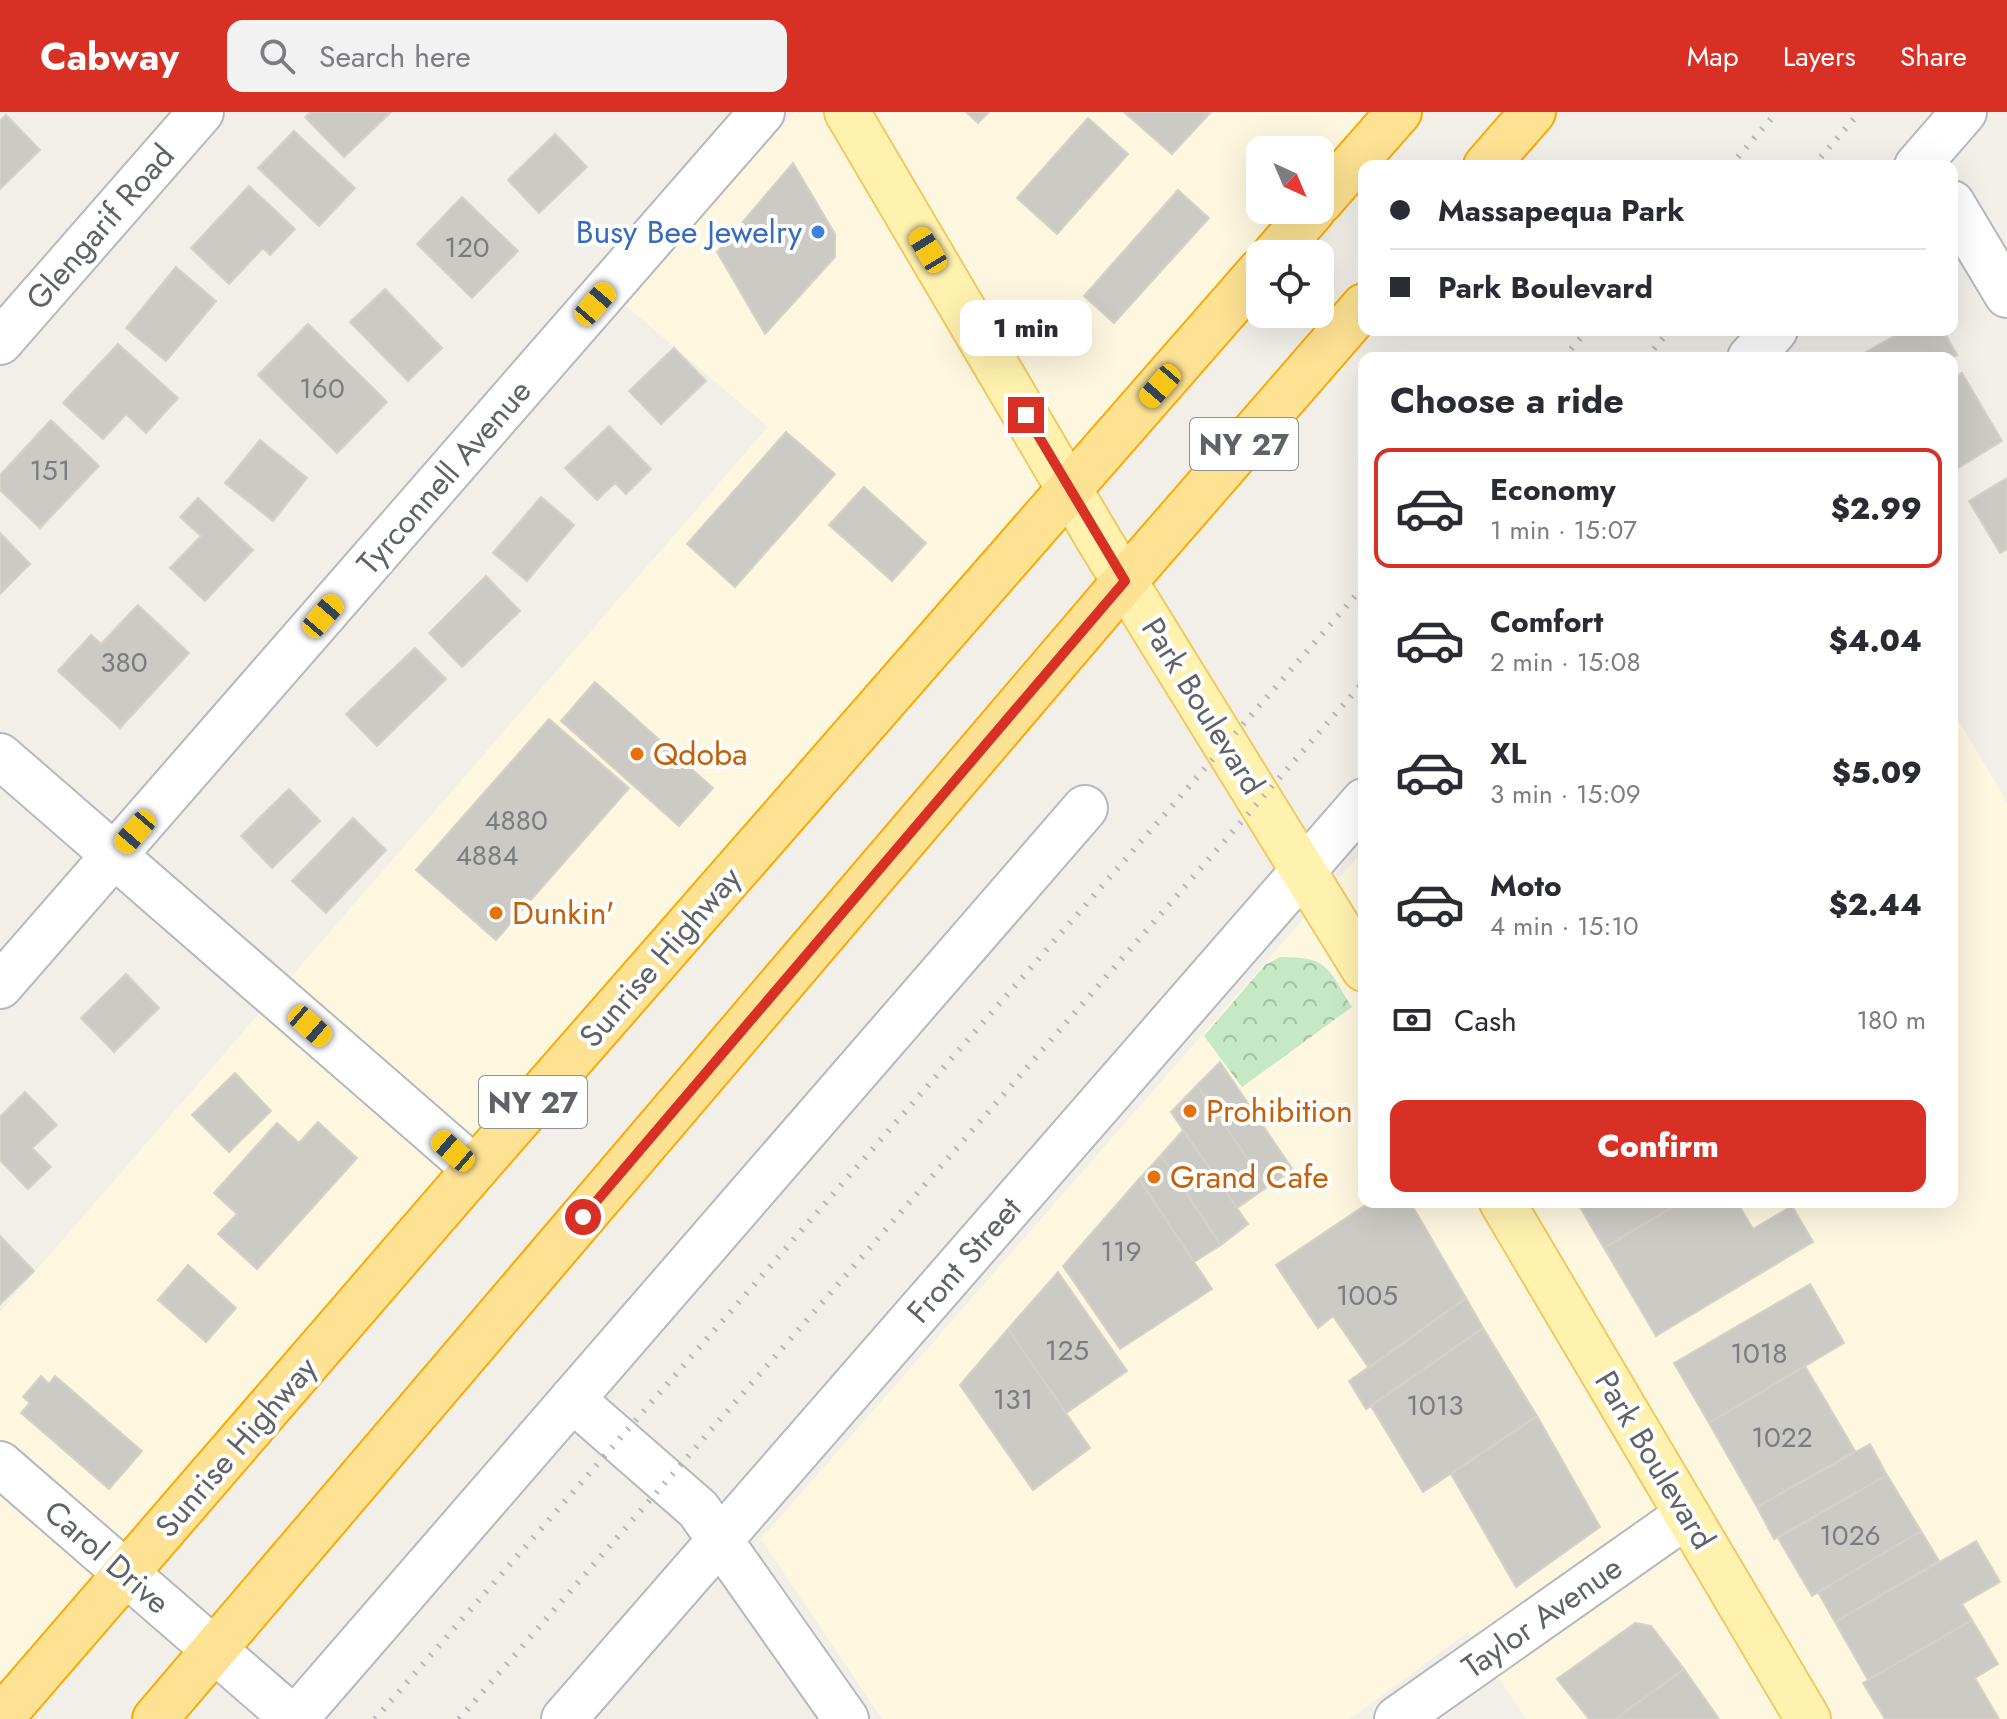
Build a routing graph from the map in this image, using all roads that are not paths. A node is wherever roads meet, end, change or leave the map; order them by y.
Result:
1 (201, 112) edge
2 (762, 112) edge
3 (847, 112) edge
4 (1399, 112) edge
5 (1533, 112) edge
6 (1964, 112) edge
7 (1491, 160) edge
8 (1926, 160) edge
9 (1334, 186) edge
10 (1958, 213) edge
11 (1301, 224) edge
12 (1287, 240) edge
13 (1246, 287) edge
14 (2007, 295) edge
15 (1358, 313) edge
16 (1770, 336) edge
17 (0, 342) edge
18 (1755, 352) edge
19 (1069, 489) junction
20 (1125, 581) junction
21 (0, 756) edge
22 (1085, 808) dead end
23 (1358, 808) edge
24 (114, 856) junction
25 (1305, 869) junction
26 (1358, 959) edge
27 (0, 986) edge
28 (475, 1169) junction
29 (1506, 1208) edge
30 (572, 1399) junction
31 (0, 1464) edge
32 (1687, 1515) junction
33 (720, 1539) junction
34 (127, 1575) junction
35 (213, 1651) junction
36 (0, 1719) edge
37 (155, 1719) edge
38 (294, 1719) edge
39 (564, 1719) edge
40 (846, 1719) edge
41 (1397, 1719) edge
42 (1808, 1719) edge

1 - 17 street, Glengarif Road
2 - 24 street, Tyrconnell Avenue
3 - 19 main road, Park Boulevard
4 - 9 highway
5 - 7 highway
6 - 8 street
10 - 14 street
11 - 12 highway
13 - 19 highway, Sunrise Highway / NY 27
15 - 20 highway, NY 27
16 - 18 street
19 - 20 main road, Park Boulevard
19 - 28 highway, Sunrise Highway / NY 27
20 - 25 main road, Park Boulevard
20 - 35 highway, NY 27
21 - 24 street
22 - 30 street
23 - 25 street, Front Street
24 - 27 street, Tyrconnell Avenue
24 - 28 street
25 - 26 main road, Park Boulevard
25 - 33 street, Front Street
28 - 34 highway, Sunrise Highway / NY 27
29 - 32 main road, Park Boulevard
30 - 33 street
30 - 38 street
31 - 34 street, Carol Drive
32 - 41 street, Taylor Avenue
32 - 42 main road, Park Boulevard
33 - 39 street, Front Street
33 - 40 street
34 - 35 street, Carol Drive
34 - 36 highway, Sunrise Highway / NY 27
35 - 37 highway, NY 27
35 - 38 street, Carol Drive

